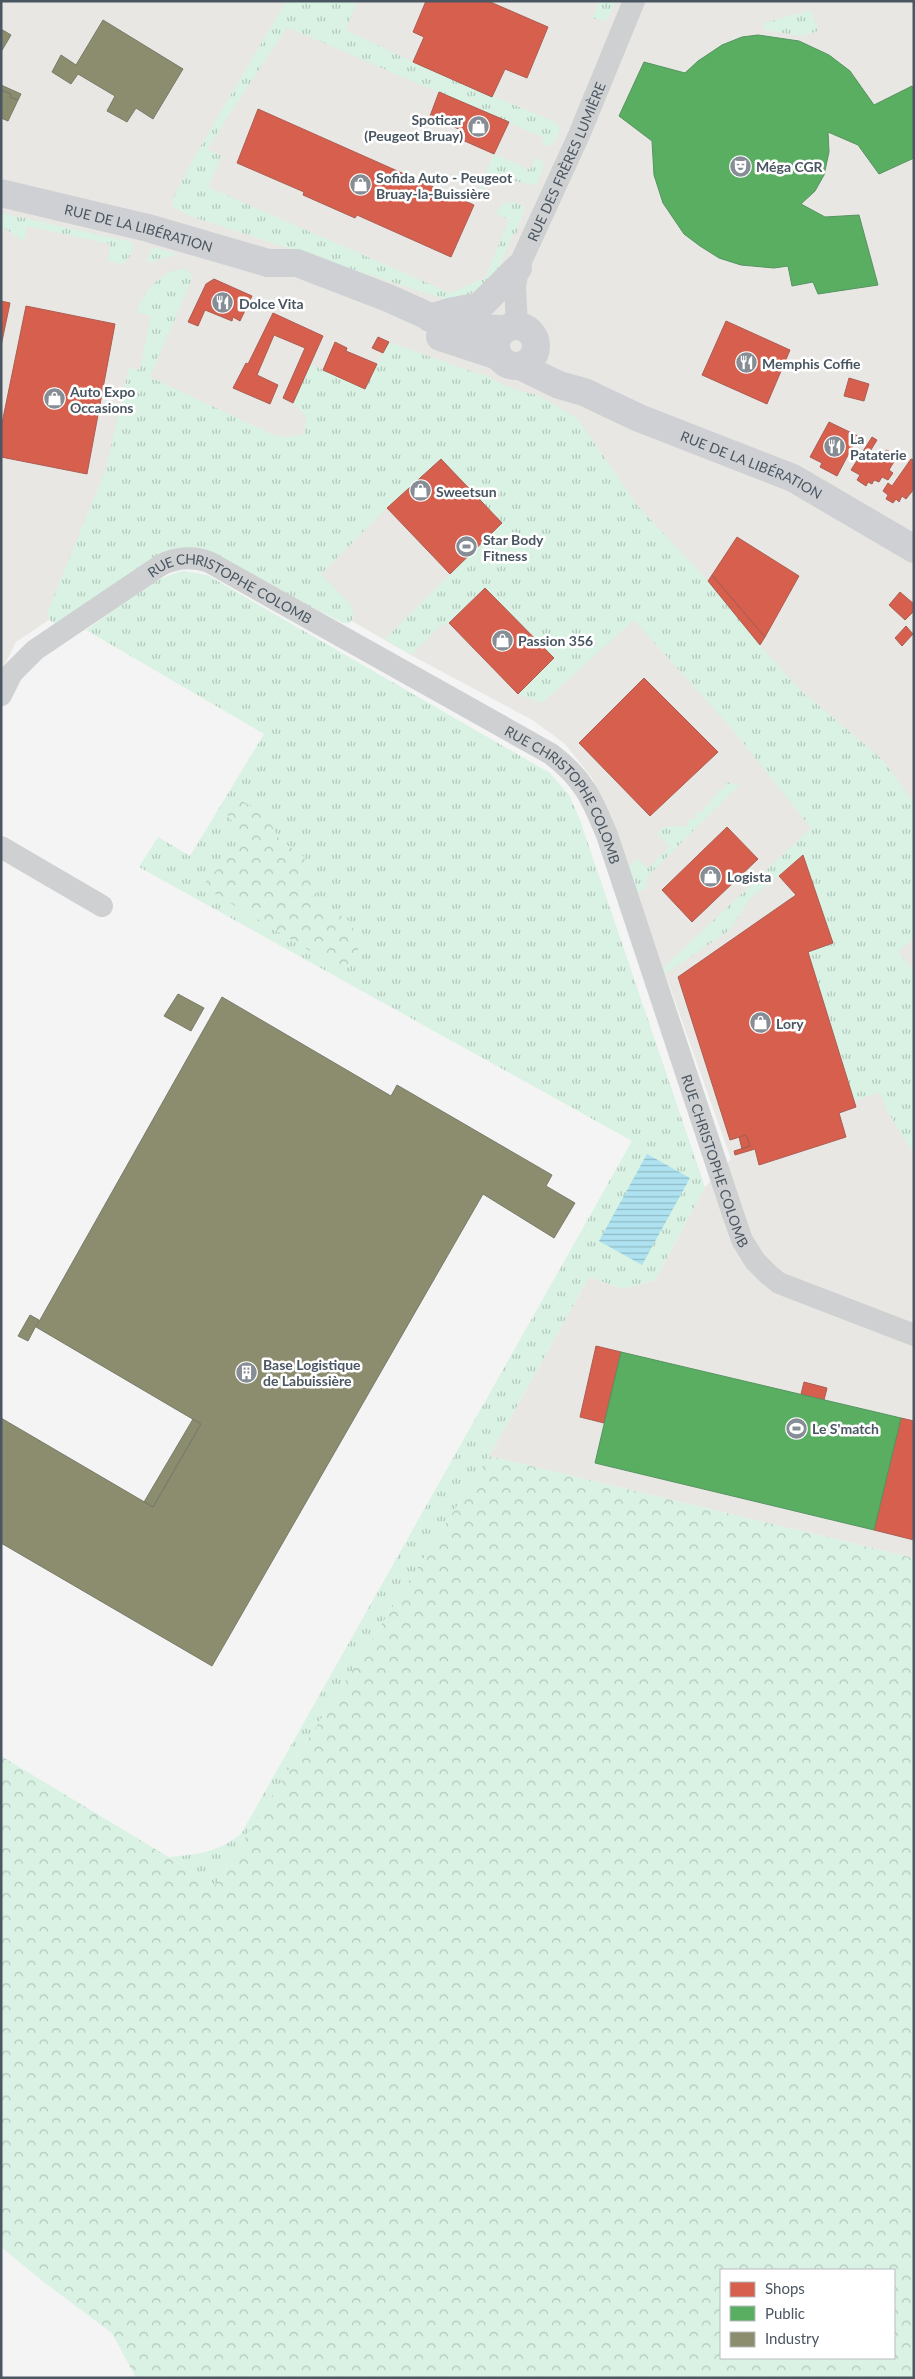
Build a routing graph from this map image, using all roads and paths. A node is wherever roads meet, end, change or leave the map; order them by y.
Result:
1 (634, 1) edge
2 (1, 193) edge
3 (276, 264) junction
4 (518, 268) junction
5 (428, 318) junction
6 (519, 332) junction
7 (509, 361) junction
8 (584, 392) junction
9 (914, 549) edge
10 (1, 695) edge
11 (1, 847) edge
12 (102, 906) dead end
13 (914, 1335) edge

1 - 4 street, RUE DES FRÈRES LUMIÈRE
2 - 3 main road, RUE DE LA LIBÉRATION
3 - 5 main road, RUE DE LA LIBÉRATION
3 - 7 main road, RUE DE LA LIBÉRATION
4 - 5 main road
4 - 6 street, RUE DES FRÈRES LUMIÈRE
5 - 6 main road, RUE DE LA LIBÉRATION
6 - 7 main road
6 - 7 main road
6 - 8 main road, RUE DE LA LIBÉRATION
7 - 8 main road, RUE DE LA LIBÉRATION
8 - 9 main road, RUE DE LA LIBÉRATION
10 - 13 street, RUE CHRISTOPHE COLOMB
11 - 12 street

